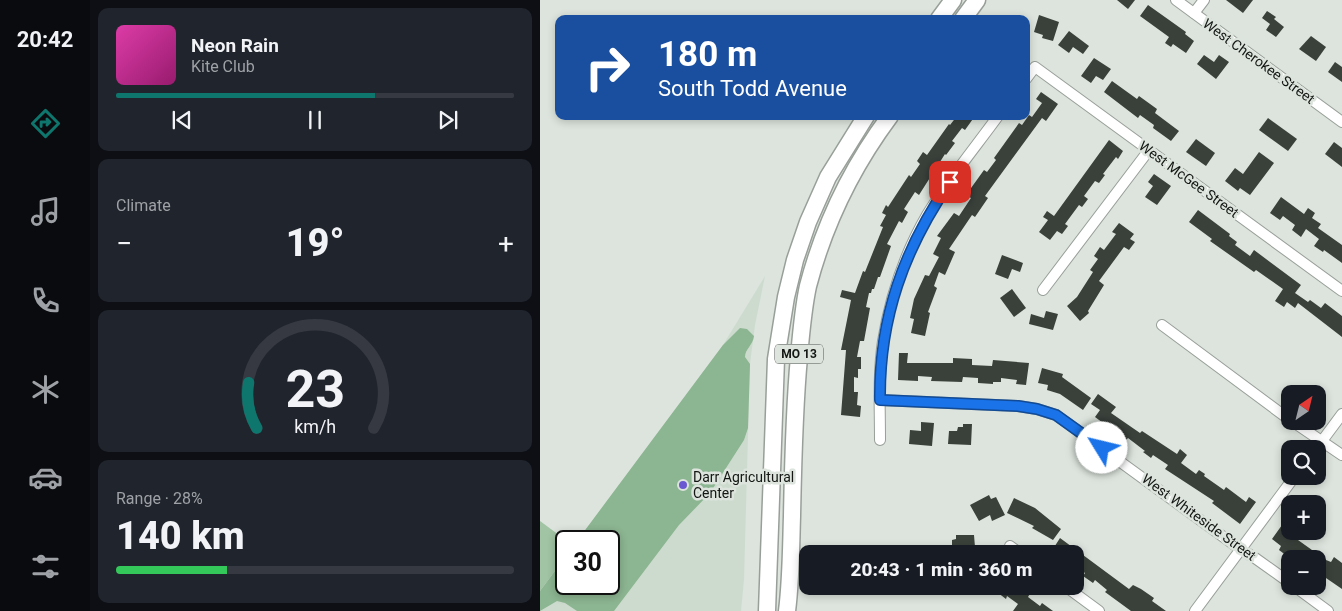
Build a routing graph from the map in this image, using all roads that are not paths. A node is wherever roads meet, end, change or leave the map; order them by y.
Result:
1 (953, 0) edge
2 (978, 0) edge
3 (1176, 0) edge
4 (1204, 0) edge
5 (1194, 13) junction
6 (942, 15) edge
7 (966, 15) edge
8 (1030, 74) edge
9 (864, 120) edge
10 (887, 120) edge
11 (995, 120) edge
12 (1341, 120) edge
13 (1149, 150) junction
14 (1043, 290) dead end
15 (1342, 290) edge
16 (1162, 325) dead end
17 (880, 400) junction
18 (1281, 414) edge
19 (1342, 414) edge
20 (1301, 430) edge
21 (880, 440) dead end
22 (1312, 440) edge
23 (1322, 440) edge
24 (1326, 448) edge
25 (1342, 455) edge
26 (1288, 485) edge
27 (1240, 549) junction
28 (1281, 576) edge
29 (1077, 595) edge
30 (1306, 595) edge
31 (767, 611) edge
32 (787, 611) edge
33 (1099, 611) edge
34 (1195, 611) edge
35 (1328, 611) edge

1 - 6 main road
2 - 7 main road
3 - 5 street, West Cherokee Street
4 - 5 street
5 - 12 street, West Cherokee Street
8 - 13 street, West McGee Street
9 - 31 main road, MO 13
10 - 32 main road, MO 13
11 - 17 street
13 - 14 street
13 - 15 street, West McGee Street
16 - 18 street
17 - 21 street
17 - 27 street, West Whiteside Street
19 - 23 street
20 - 22 street
24 - 25 street
26 - 27 street
27 - 28 street, West Whiteside Street
27 - 34 street
29 - 33 street
30 - 35 street

